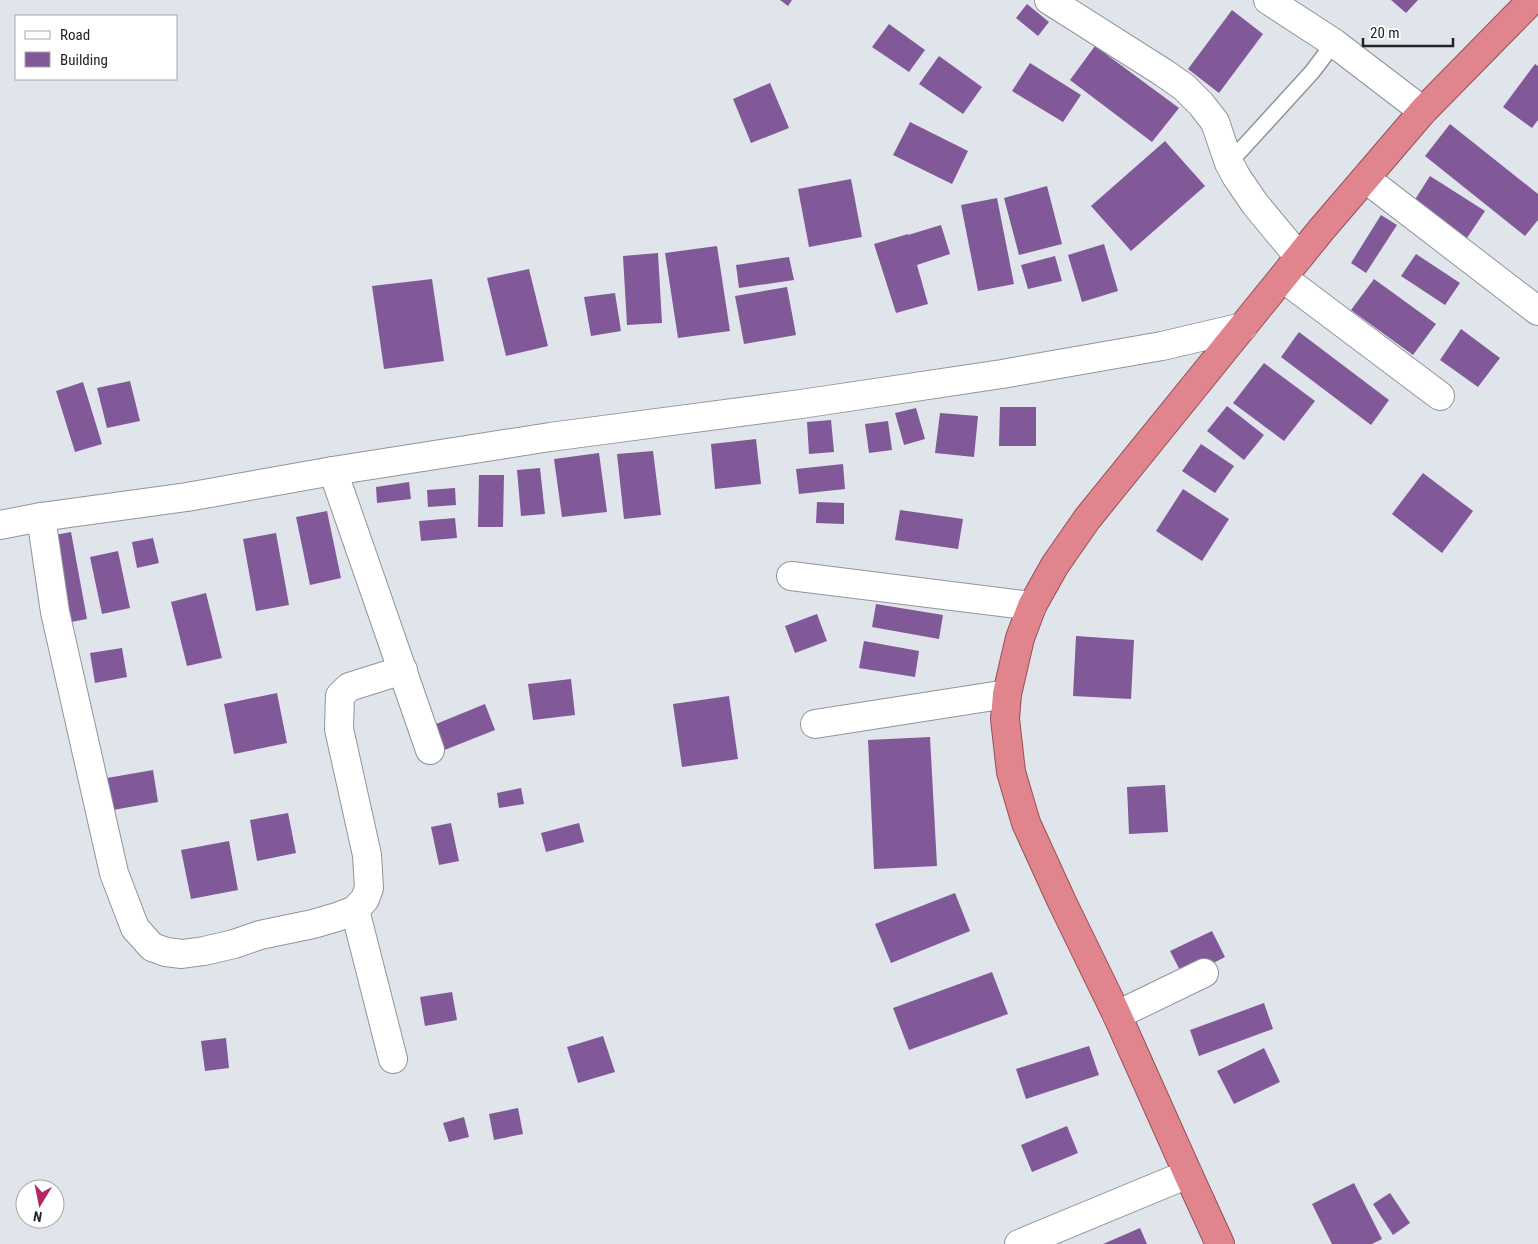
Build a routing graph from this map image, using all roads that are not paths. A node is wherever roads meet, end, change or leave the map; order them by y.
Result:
1 (1049, 0) edge
2 (1268, 0) edge
3 (1532, 0) edge
4 (1334, 44) junction
5 (1423, 112) junction
6 (1228, 163) junction
7 (1366, 179) junction
8 (1300, 257) junction
9 (1283, 278) junction
10 (1538, 312) edge
11 (1243, 327) junction
12 (1440, 396) dead end
13 (333, 471) junction
14 (41, 517) junction
15 (0, 524) edge
16 (791, 576) dead end
17 (1032, 606) junction
18 (403, 670) junction
19 (1006, 694) junction
20 (815, 724) dead end
21 (430, 750) dead end
22 (355, 910) junction
23 (1204, 973) dead end
24 (1116, 1014) junction
25 (393, 1059) dead end
26 (1188, 1174) junction
27 (1019, 1244) edge
28 (1220, 1244) edge

1 - 6 street
2 - 4 street
3 - 5 highway
4 - 5 street
4 - 6 lane
5 - 7 highway
6 - 8 street
7 - 8 highway
7 - 10 street
8 - 9 highway
9 - 11 highway
9 - 12 street
11 - 13 street
11 - 17 highway
13 - 14 street
13 - 18 street
14 - 15 street
14 - 22 street
16 - 17 street
17 - 19 highway
18 - 21 street
18 - 22 street
19 - 20 street
19 - 24 highway
22 - 25 street
23 - 24 street
24 - 26 highway
26 - 27 street
26 - 28 highway

